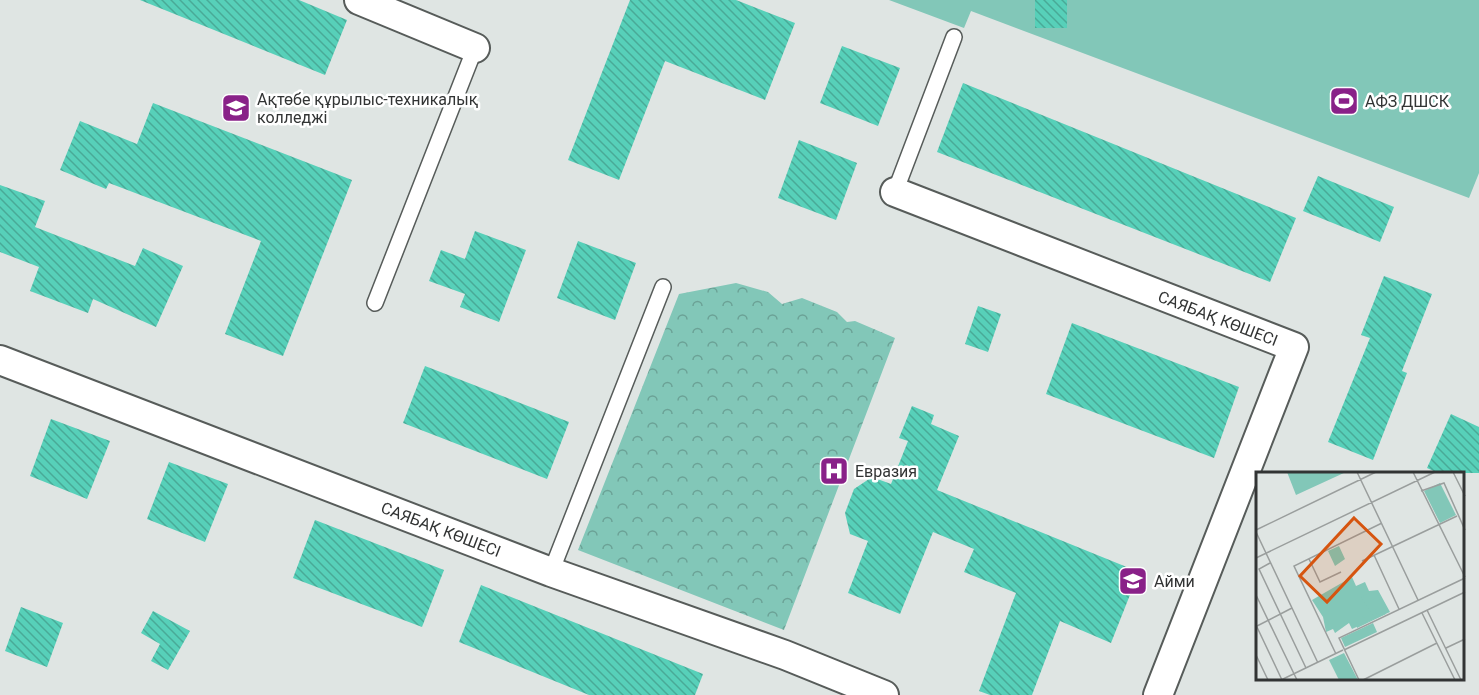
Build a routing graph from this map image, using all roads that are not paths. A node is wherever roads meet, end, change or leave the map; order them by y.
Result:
1 (359, 0) edge
2 (954, 37) dead end
3 (475, 48) joint
4 (895, 192) joint
5 (663, 287) dead end
6 (375, 303) dead end
7 (0, 360) edge
8 (551, 572) junction
9 (884, 695) edge
10 (1158, 695) edge

1 - 3 street
2 - 4 lane
3 - 6 lane
4 - 10 street, САЯБАҚ КӨШЕСІ
5 - 8 lane
7 - 8 street, САЯБАҚ КӨШЕСІ
8 - 9 street, САЯБАҚ КӨШЕСІ

